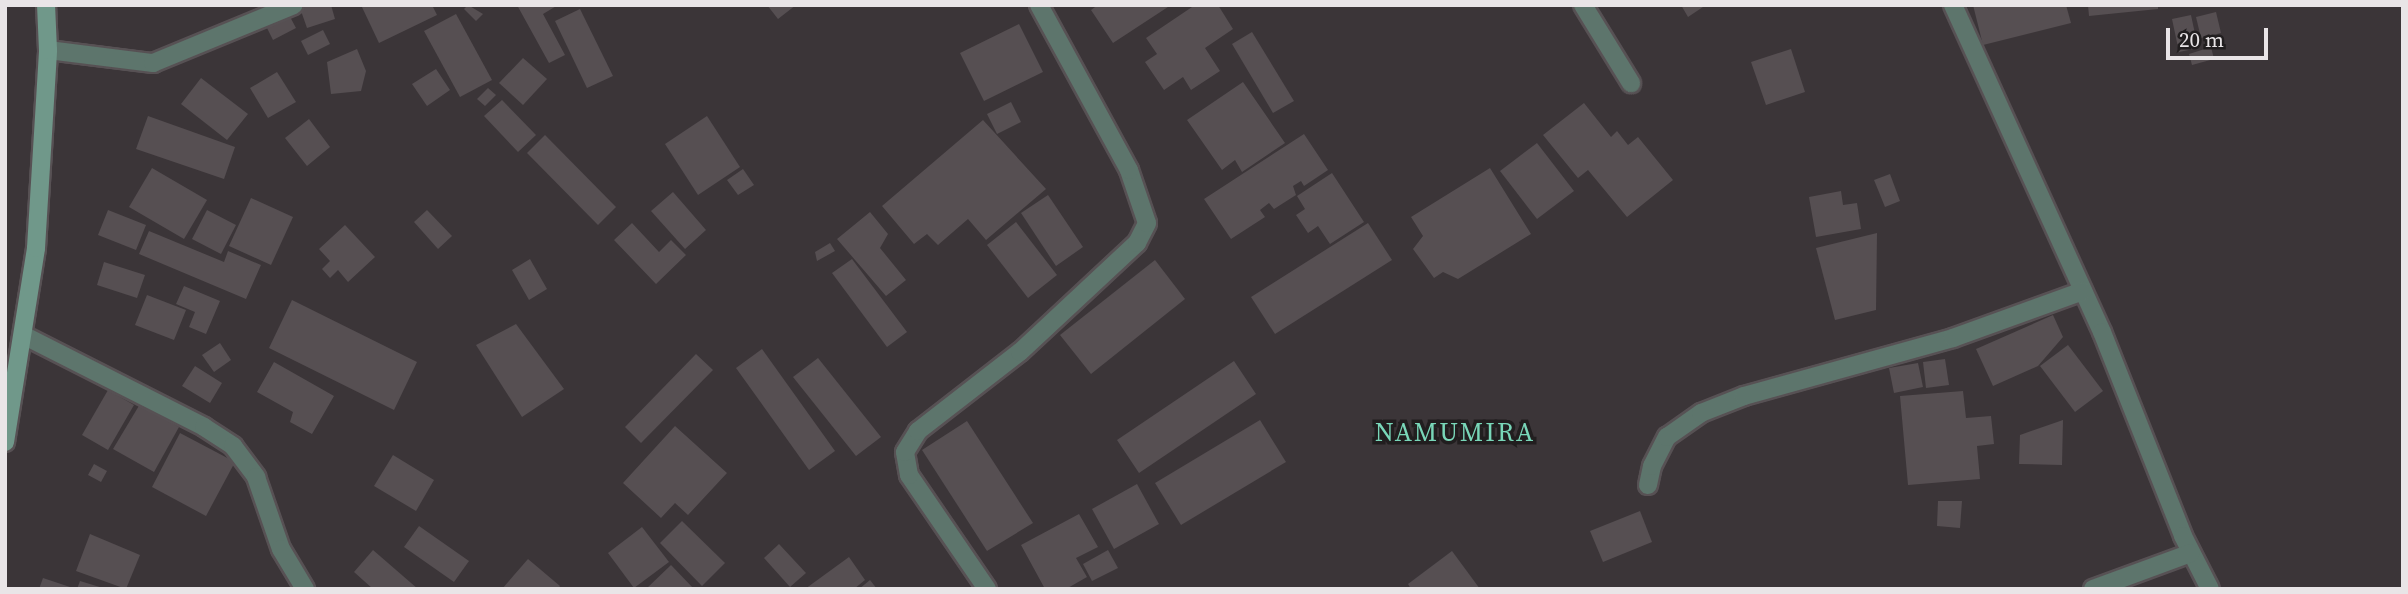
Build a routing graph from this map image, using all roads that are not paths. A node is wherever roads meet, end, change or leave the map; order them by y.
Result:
1 (46, 5) edge
2 (294, 5) edge
3 (1039, 5) edge
4 (1583, 5) edge
5 (1954, 5) edge
6 (48, 50) junction
7 (1631, 83) dead end
8 (2083, 290) junction
9 (23, 335) junction
10 (5, 442) edge
11 (1648, 485) dead end
12 (2192, 553) junction
13 (305, 589) edge
14 (987, 589) edge
15 (2093, 589) edge
16 (2210, 589) edge

1 - 6 main road
2 - 6 street
3 - 14 street
4 - 7 street
5 - 8 street
6 - 9 main road
8 - 11 street
8 - 12 street
9 - 10 main road
9 - 13 street
12 - 15 street
12 - 16 street

